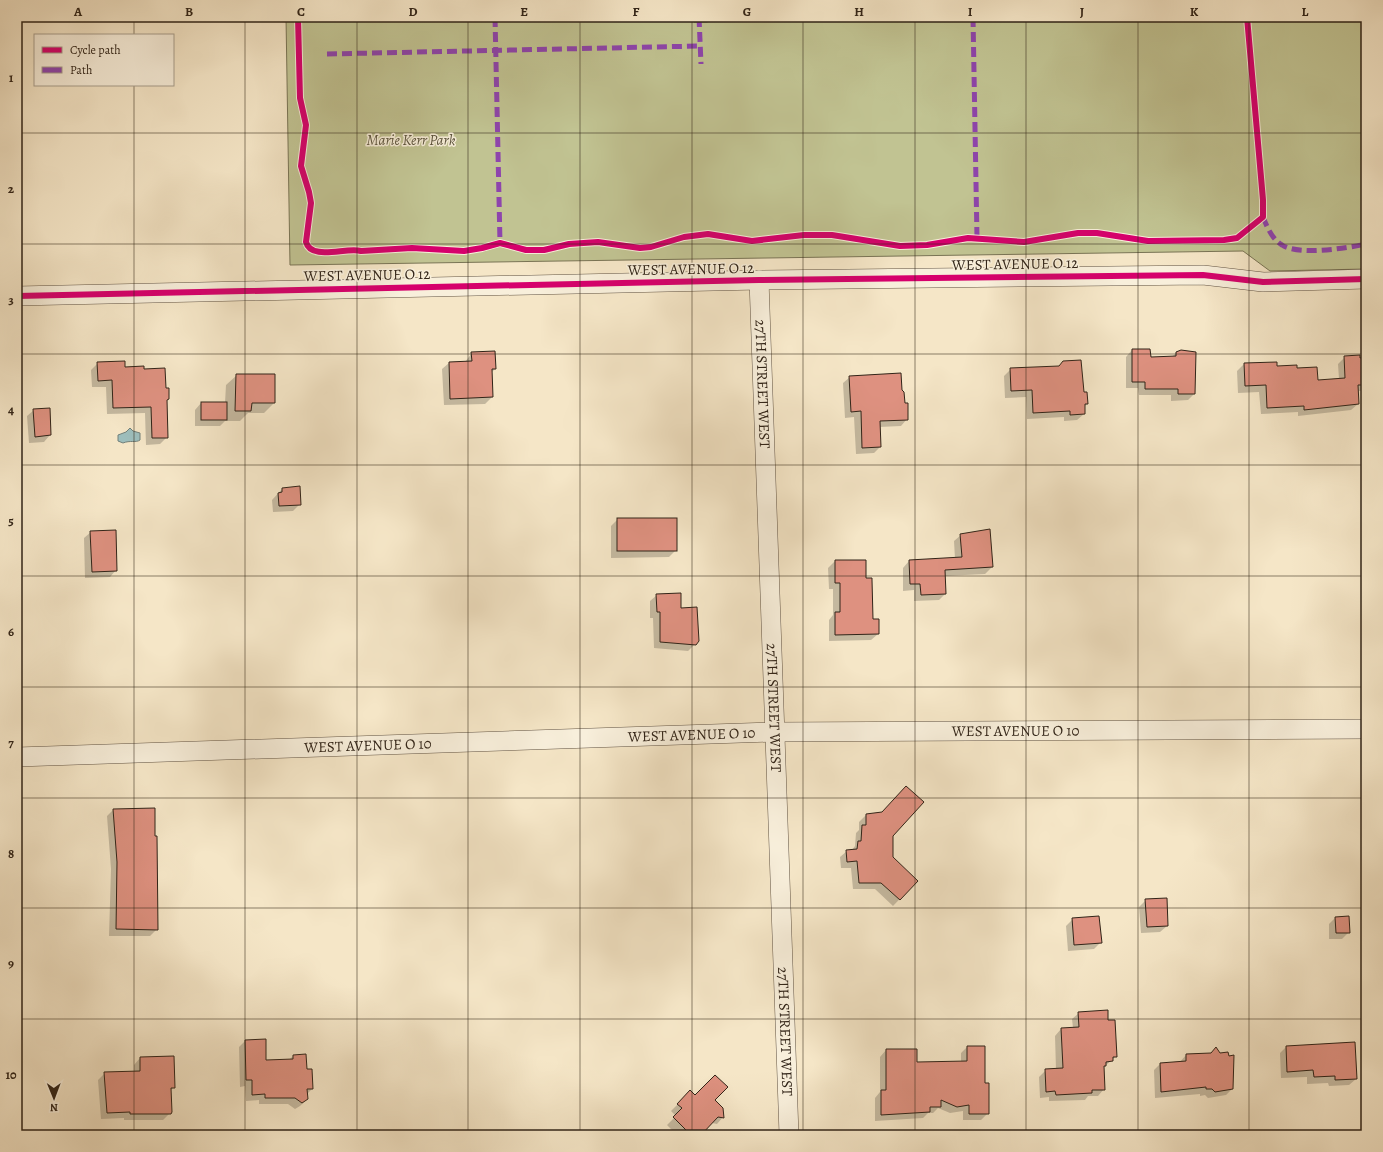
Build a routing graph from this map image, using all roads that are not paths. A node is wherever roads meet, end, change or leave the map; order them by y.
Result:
1 (1366, 279) edge
2 (759, 280) junction
3 (17, 296) edge
4 (1366, 729) edge
5 (774, 732) junction
6 (17, 757) edge
7 (789, 1135) edge

1 - 2 street, WEST AVENUE O 12
2 - 3 street, WEST AVENUE O 12
2 - 5 street, 27TH STREET WEST
4 - 5 street, WEST AVENUE O 10
5 - 6 street, WEST AVENUE O 10
5 - 7 street, 27TH STREET WEST

